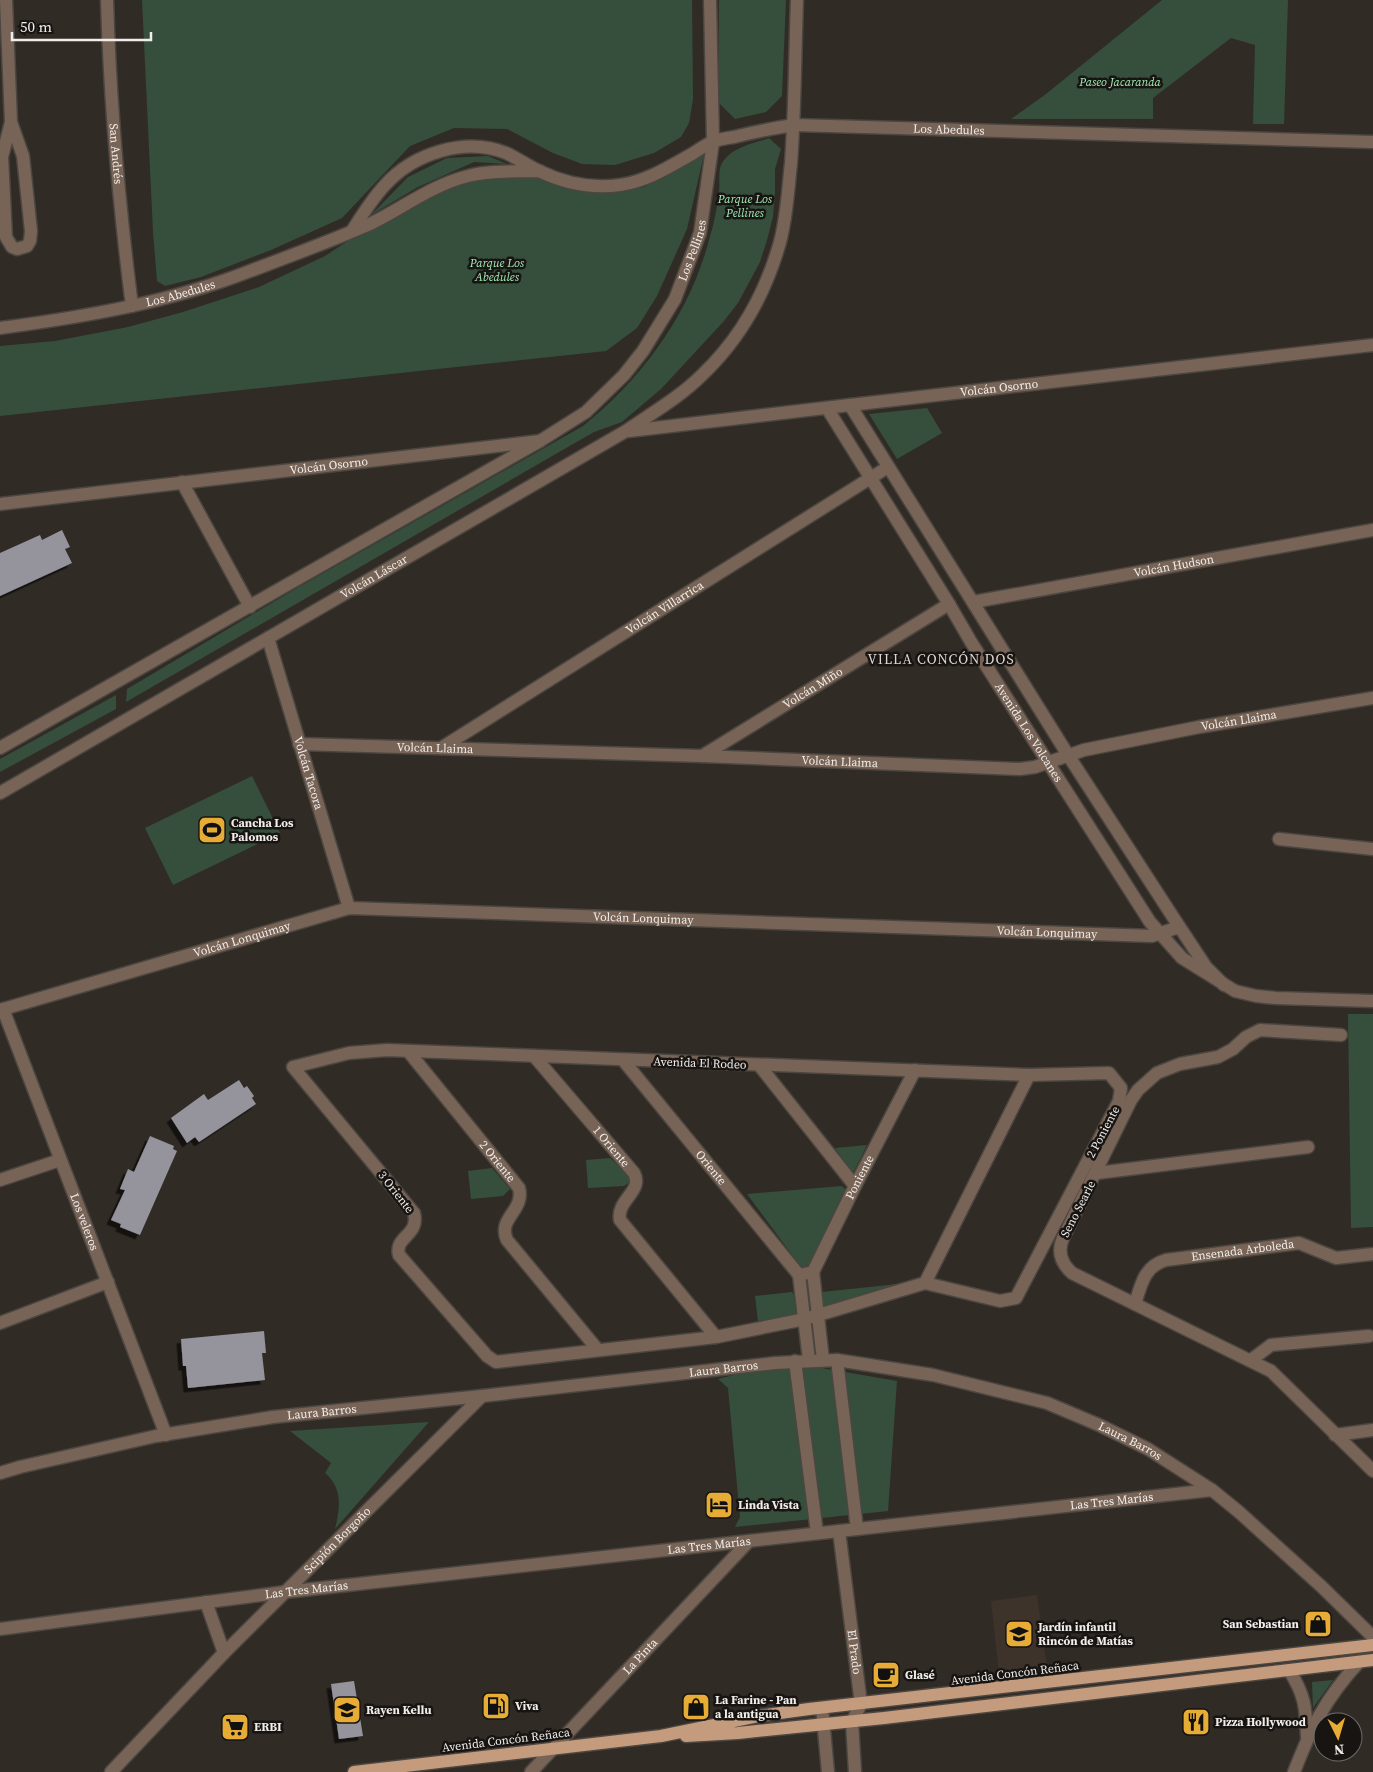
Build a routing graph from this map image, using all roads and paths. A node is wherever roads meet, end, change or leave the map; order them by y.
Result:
1 (6, 0) edge
2 (107, 0) edge
3 (710, 0) edge
4 (797, 0) edge
5 (11, 122) junction
6 (794, 125) junction
7 (712, 142) junction
8 (1373, 142) edge
9 (540, 172) junction
10 (352, 231) junction
11 (132, 306) junction
12 (0, 328) edge
13 (1373, 345) edge
14 (850, 405) junction
15 (827, 408) junction
16 (626, 431) junction
17 (540, 441) junction
18 (888, 467) junction
19 (871, 478) junction
20 (182, 482) junction
21 (0, 504) edge
22 (1373, 530) edge
23 (973, 602) junction
24 (949, 604) junction
25 (250, 607) junction
26 (268, 638) junction
27 (1373, 698) edge
28 (299, 744) junction
29 (0, 748) edge
30 (440, 748) junction
31 (1068, 755) junction
32 (702, 756) junction
33 (1048, 761) junction
34 (0, 793) edge
35 (1279, 839) dead end
36 (1373, 849) edge
37 (349, 908) junction
38 (1180, 927) junction
39 (1161, 935) junction
40 (1224, 985) junction
41 (1373, 1001) edge
42 (2, 1010) edge
43 (1342, 1035) dead end
44 (408, 1051) junction
45 (534, 1056) junction
46 (623, 1060) junction
47 (759, 1065) junction
48 (293, 1068) joint
49 (915, 1070) junction
50 (1109, 1073) joint
51 (1028, 1075) junction
52 (1308, 1147) dead end
53 (60, 1160) junction
54 (1097, 1172) junction
55 (0, 1180) edge
56 (855, 1186) junction
57 (1373, 1254) edge
58 (813, 1272) junction
59 (799, 1274) junction
60 (108, 1282) junction
61 (925, 1283) junction
62 (1135, 1304) junction
63 (818, 1315) junction
64 (804, 1318) junction
65 (0, 1323) edge
66 (716, 1336) junction
67 (1369, 1336) dead end
68 (598, 1350) junction
69 (809, 1360) junction
70 (823, 1360) junction
71 (837, 1360) junction
72 (1251, 1360) junction
73 (795, 1361) junction
74 (482, 1396) junction
75 (1373, 1430) edge
76 (166, 1435) junction
77 (1335, 1435) junction
78 (1373, 1471) edge
79 (0, 1473) edge
80 (1212, 1490) junction
81 (857, 1529) junction
82 (839, 1531) junction
83 (816, 1533) junction
84 (749, 1541) junction
85 (285, 1592) junction
86 (206, 1602) junction
87 (0, 1629) edge
88 (1373, 1638) edge
89 (1373, 1644) edge
90 (224, 1653) junction
91 (1373, 1660) edge
92 (1359, 1662) junction
93 (1289, 1670) junction
94 (861, 1704) junction
95 (822, 1708) junction
96 (852, 1722) junction
97 (824, 1724) junction
98 (661, 1736) junction
99 (1307, 1739) junction
100 (552, 1749) junction
101 (111, 1772) edge
102 (354, 1772) edge
103 (531, 1772) edge
104 (828, 1772) edge
105 (856, 1772) edge
106 (1294, 1772) edge

1 - 5 street
2 - 11 street, San Andrés
3 - 7 street, Los Pellines
4 - 6 street
5 - 5 street
6 - 7 street, Los Abedules
6 - 8 street, Los Abedules
6 - 16 street
7 - 9 street, Los Abedules
7 - 17 street, Los Pellines
9 - 10 street, Los Abedules
9 - 10 street, Los Abedules
10 - 11 street, Los Abedules
11 - 12 street, Los Abedules
13 - 14 street, Volcán Osorno
14 - 15 street, Volcán Osorno
14 - 18 street, Avenida Los Volcanes
15 - 16 street, Volcán Osorno
15 - 19 street, Avenida Los Volcanes
16 - 26 street, Volcán Láscar
17 - 20 street, Volcán Osorno
17 - 25 street
18 - 19 street, Volcán Villarrica
18 - 23 street, Avenida Los Volcanes
19 - 24 street, Avenida Los Volcanes
19 - 30 street, Volcán Villarrica
20 - 21 street, Volcán Osorno
20 - 25 street
22 - 23 street, Volcán Hudson
23 - 31 street, Avenida Los Volcanes
24 - 32 street, Volcán Miño
24 - 33 street, Avenida Los Volcanes
25 - 29 street
26 - 28 street, Volcán Tacora
26 - 34 street, Volcán Láscar
27 - 31 street, Volcán Llaima
28 - 30 street, Volcán Llaima
28 - 37 street, Volcán Tacora
30 - 32 street, Volcán Llaima
31 - 33 street, Volcán Llaima
31 - 38 street, Avenida Los Volcanes
32 - 33 street, Volcán Llaima
33 - 39 street, Avenida Los Volcanes
35 - 36 street
37 - 39 street, Volcán Lonquimay
37 - 42 street, Volcán Lonquimay
38 - 39 street, Volcán Lonquimay
38 - 40 street, Avenida Los Volcanes
39 - 40 street, Avenida Los Volcanes
40 - 41 street, Avenida Los Volcanes
42 - 53 street, Los veleros
43 - 54 street, Seno Searle
44 - 45 street, Avenida El Rodeo
44 - 48 street, Avenida El Rodeo
44 - 68 street, 2 Oriente
45 - 46 street, Avenida El Rodeo
45 - 66 street, 1 Oriente
46 - 47 street, Avenida El Rodeo
46 - 59 street, Oriente
47 - 49 street, Avenida El Rodeo
47 - 56 street
48 - 68 street, 3 Oriente
49 - 51 street, Avenida El Rodeo
49 - 56 street, Poniente
50 - 51 street, Avenida El Rodeo
50 - 61 street, 2 Poniente
51 - 61 street
52 - 54 street
53 - 55 street
53 - 60 street, Los veleros
54 - 62 street, Seno Searle
56 - 58 street, Poniente
57 - 62 street, Ensenada Arboleda
58 - 59 street
58 - 63 street
59 - 64 street
60 - 65 street
60 - 76 street, Los veleros
61 - 63 street
62 - 72 street, Seno Searle
63 - 64 street
63 - 70 street
64 - 66 street
64 - 69 street
66 - 68 street
67 - 72 street
69 - 70 street, Laura Barros
69 - 73 street, Laura Barros
70 - 71 street, Laura Barros
71 - 80 street, Laura Barros
71 - 81 street
72 - 77 street, Seno Searle
73 - 74 street, Laura Barros
73 - 83 street
74 - 76 street, Laura Barros
74 - 85 street, Scipión Borgoño
75 - 77 street
76 - 79 street, Laura Barros
77 - 78 street, Seno Searle
80 - 81 street, Las Tres Marías
80 - 88 street, Laura Barros
81 - 82 street, Las Tres Marías
82 - 83 street, Las Tres Marías
82 - 94 street, El Prado
83 - 84 street, Las Tres Marías
84 - 85 street, Las Tres Marías
84 - 100 street, La Pinta
85 - 86 street, Las Tres Marías
85 - 90 street, Scipión Borgoño
86 - 87 street, Las Tres Marías
86 - 90 street
89 - 94 main road, Avenida Concón Reñaca
90 - 101 street, Scipión Borgoño
91 - 92 main road, Avenida Concón Reñaca
92 - 93 main road, Avenida Concón Reñaca
92 - 99 street
93 - 96 main road, Avenida Concón Reñaca
93 - 99 street
94 - 95 main road, Avenida Concón Reñaca
94 - 96 street
95 - 97 street
95 - 98 main road, Avenida Concón Reñaca
96 - 97 main road, Avenida Concón Reñaca
96 - 105 street
97 - 98 main road, Avenida Concón Reñaca
97 - 104 street
98 - 100 main road, Avenida Concón Reñaca
99 - 106 street
100 - 102 main road, Avenida Concón Reñaca
100 - 103 street, La Pinta

